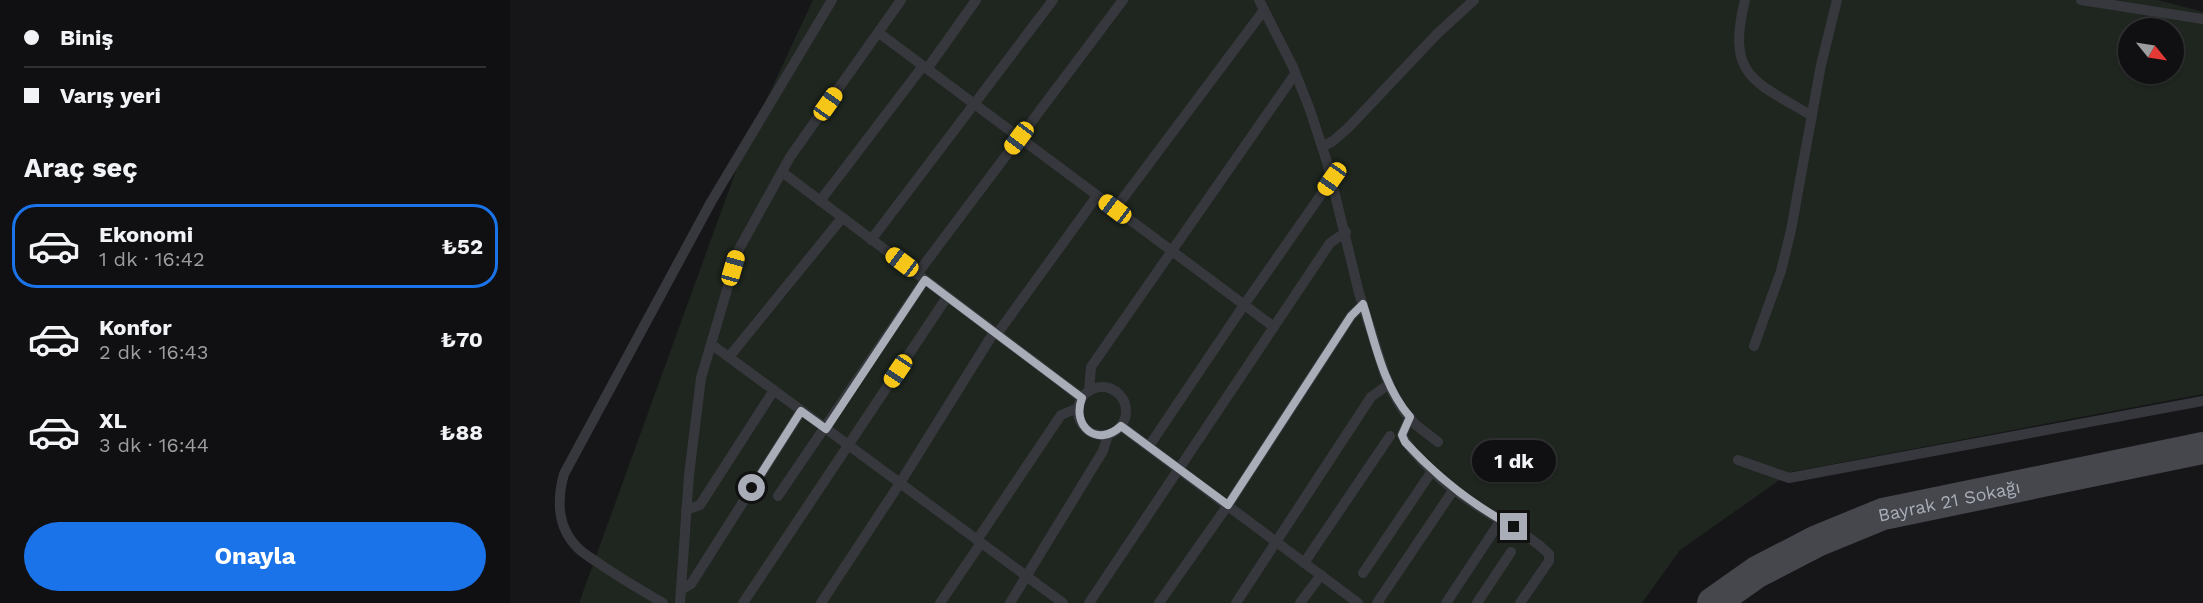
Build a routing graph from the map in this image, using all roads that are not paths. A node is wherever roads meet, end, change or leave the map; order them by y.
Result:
1 (832, 0) edge
2 (901, 0) edge
3 (976, 0) edge
4 (1053, 0) edge
5 (1124, 0) edge
6 (1474, 0) edge
7 (1745, 0) edge
8 (1837, 0) edge
9 (2081, 0) edge
10 (1262, 5) edge
11 (2203, 20) edge
12 (879, 33) junction
13 (925, 67) junction
14 (1295, 74) junction
15 (974, 104) junction
16 (1812, 116) junction
17 (1019, 138) junction
18 (1322, 147) junction
19 (782, 172) junction
20 (1332, 179) junction
21 (1097, 196) junction
22 (820, 201) junction
23 (1115, 209) junction
24 (842, 218) junction
25 (1346, 232) junction
26 (871, 240) junction
27 (1172, 252) junction
28 (921, 277) junction
29 (947, 297) junction
30 (1363, 304) junction
31 (1244, 305) junction
32 (1274, 327) junction
33 (995, 333) junction
34 (711, 344) junction
35 (1754, 346) dead end
36 (729, 357) junction
37 (1389, 384) junction
38 (774, 390) junction
39 (1083, 399) junction
40 (2203, 401) edge
41 (801, 411) junction
42 (1410, 417) junction
43 (1121, 426) junction
44 (826, 429) junction
45 (1108, 435) junction
46 (1390, 436) dead end
47 (1438, 442) dead end
48 (848, 445) junction
49 (1149, 446) junction
50 (2203, 448) edge
51 (1738, 460) dead end
52 (1179, 469) junction
53 (1432, 471) junction
54 (900, 483) junction
55 (1454, 489) junction
56 (778, 496) dead end
57 (1228, 505) junction
58 (686, 510) junction
59 (1501, 520) junction
60 (979, 541) junction
61 (1275, 541) junction
62 (1511, 552) dead end
63 (1304, 563) junction
64 (1363, 573) dead end
65 (1321, 575) junction
66 (1027, 576) junction
67 (681, 590) junction
68 (663, 603) edge
69 (680, 603) edge
70 (743, 603) edge
71 (821, 603) edge
72 (940, 603) edge
73 (1010, 603) edge
74 (1063, 603) edge
75 (1089, 603) edge
76 (1159, 603) edge
77 (1236, 603) edge
78 (1300, 603) edge
79 (1358, 603) edge
80 (1377, 603) edge
81 (1446, 603) edge
82 (1478, 603) edge
83 (1520, 603) edge
84 (1713, 603) edge

1 - 68 lane
2 - 12 lane
3 - 13 lane
4 - 15 lane
5 - 17 lane
6 - 18 lane
7 - 16 lane
8 - 16 lane
9 - 11 lane
10 - 14 lane
10 - 23 lane
12 - 13 lane
12 - 19 lane
13 - 15 lane
13 - 22 lane
14 - 18 lane
14 - 27 lane
15 - 17 lane
15 - 26 lane
16 - 35 lane
17 - 21 lane
17 - 28 lane
18 - 20 lane
19 - 22 lane
19 - 34 lane
20 - 25 lane
20 - 31 lane
21 - 23 lane
21 - 33 lane
22 - 24 lane
23 - 27 lane
24 - 26 lane
24 - 36 lane
25 - 30 lane
25 - 32 lane
26 - 28 lane
27 - 31 lane
27 - 39 lane
28 - 29 lane
28 - 44 lane
29 - 33 lane
29 - 48 lane
30 - 37 lane
30 - 57 lane
31 - 32 lane
31 - 49 lane
32 - 52 lane
33 - 39 lane
33 - 54 lane
34 - 36 lane
34 - 58 lane
36 - 38 lane
37 - 42 lane
37 - 61 lane
38 - 41 lane
38 - 58 lane
39 - 43 lane
39 - 45 lane
39 - 60 lane
40 - 51 lane
41 - 44 lane
41 - 67 lane
42 - 47 lane
42 - 53 lane
43 - 45 lane
43 - 49 lane
44 - 48 lane
44 - 56 lane
45 - 66 lane
46 - 63 lane
48 - 54 lane
48 - 70 lane
49 - 52 lane
50 - 84 street, Bayrak 21 Sokağı
52 - 57 lane
52 - 75 lane
53 - 55 lane
53 - 64 lane
54 - 60 lane
54 - 71 lane
55 - 59 lane
55 - 80 lane
57 - 61 lane
57 - 76 lane
58 - 67 lane
59 - 81 lane
59 - 83 lane
60 - 66 lane
60 - 72 lane
61 - 63 lane
61 - 77 lane
62 - 82 lane
63 - 65 lane
65 - 78 lane
65 - 79 lane
66 - 73 lane
66 - 74 lane
67 - 69 lane

